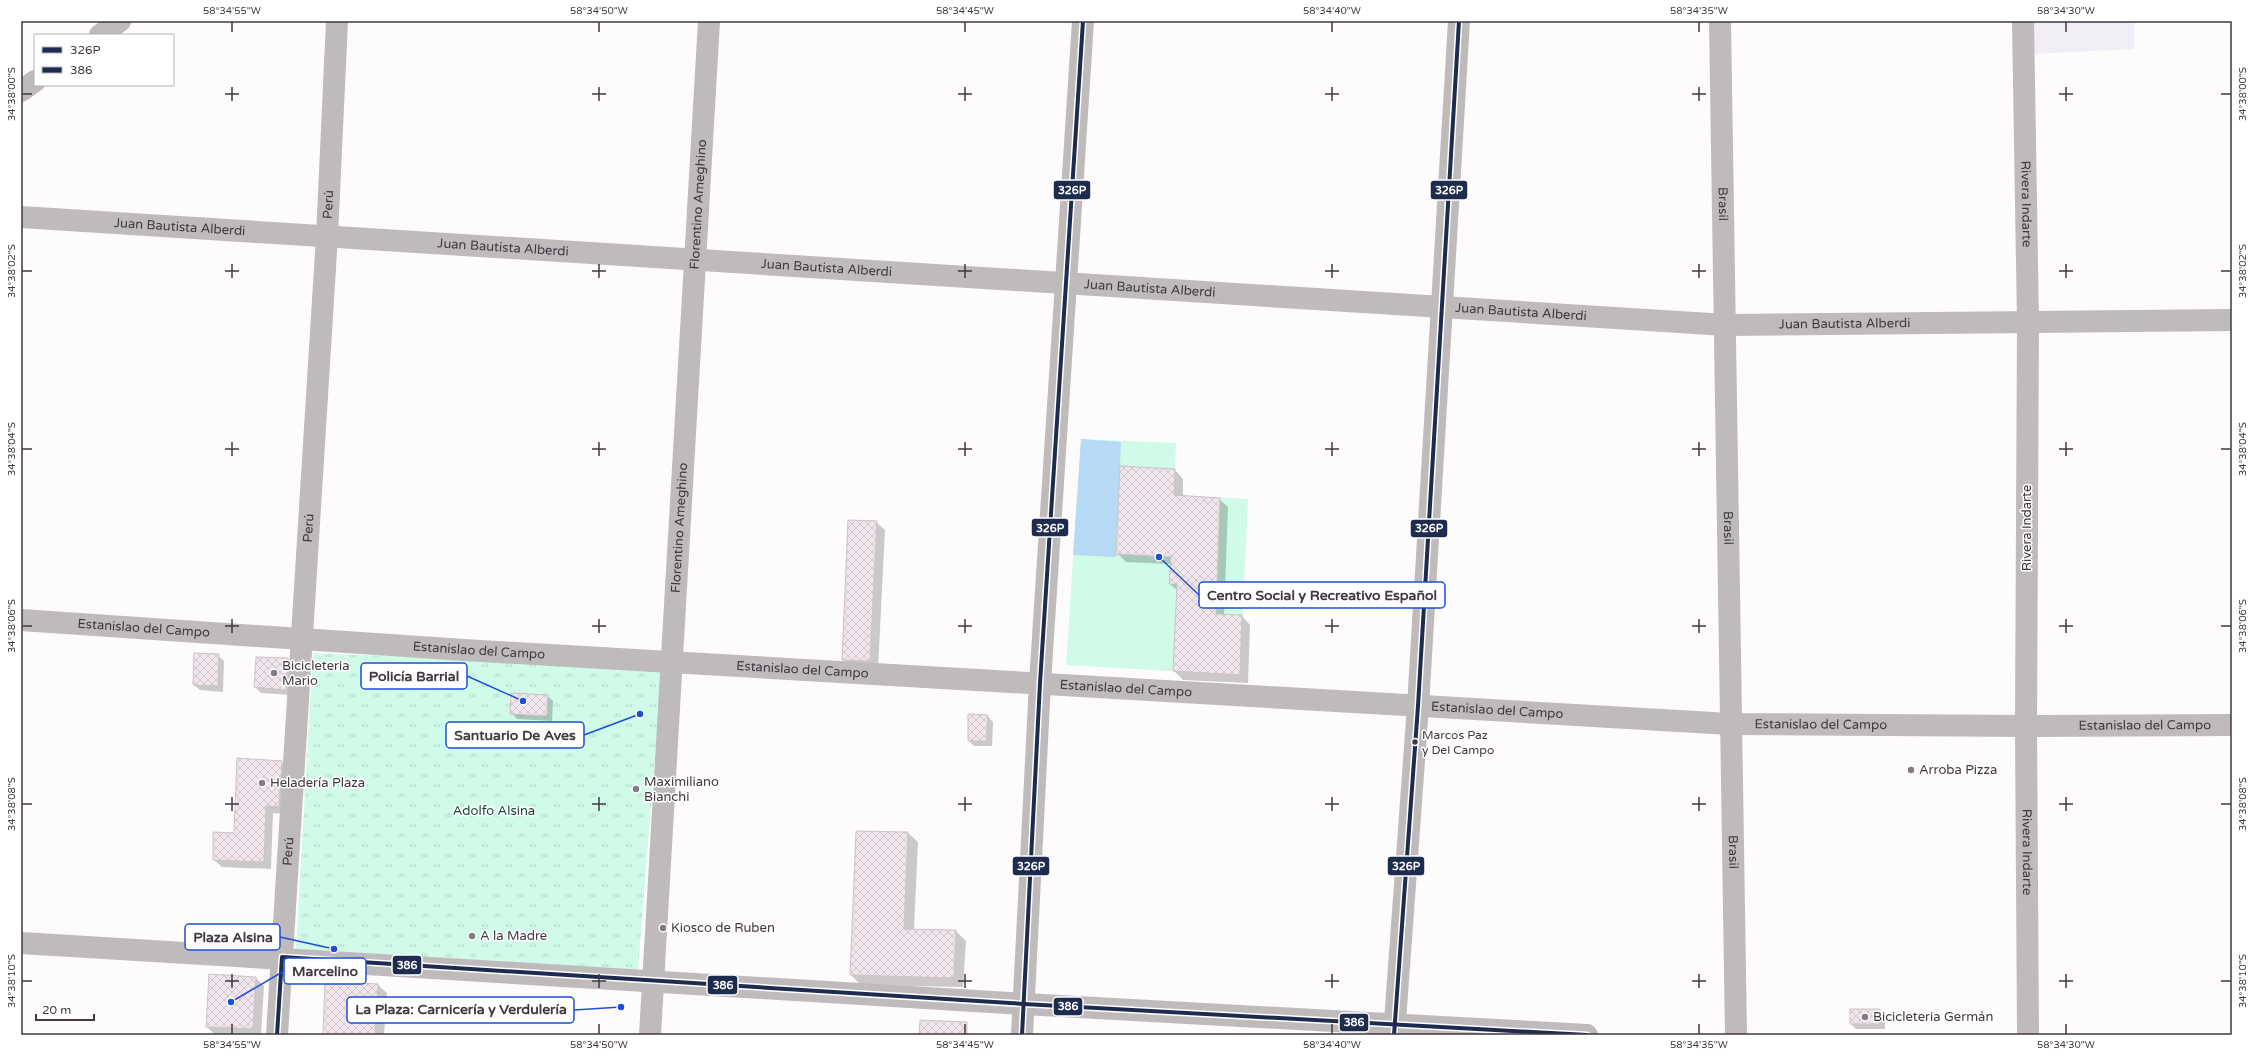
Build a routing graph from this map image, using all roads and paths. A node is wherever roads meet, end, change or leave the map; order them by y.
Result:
1 (120, 21) edge
2 (337, 21) edge
3 (709, 21) edge
4 (1083, 21) edge
5 (1459, 21) edge
6 (1720, 21) edge
7 (2023, 21) edge
8 (101, 34) edge
9 (34, 82) edge
10 (21, 91) edge
11 (21, 217) edge
12 (328, 236) junction
13 (695, 260) junction
14 (1068, 283) junction
15 (1441, 308) junction
16 (2232, 320) edge
17 (2028, 322) junction
18 (1726, 325) junction
19 (21, 620) edge
20 (300, 639) junction
21 (672, 661) junction
22 (1040, 683) junction
23 (1418, 706) junction
24 (1730, 724) junction
25 (2232, 725) edge
26 (2026, 726) junction
27 (21, 942) edge
28 (282, 957) junction
29 (653, 981) junction
30 (1024, 1004) junction
31 (1394, 1030) edge
32 (277, 1035) edge
33 (650, 1035) edge
34 (1022, 1035) edge
35 (1587, 1035) edge
36 (1736, 1035) edge
37 (2028, 1035) edge

1 - 8 street
2 - 12 street, Perú
3 - 13 street, Florentino Ameghino
4 - 14 street
5 - 15 street
6 - 18 street, Brasil
7 - 17 street, Rivera Indarte
9 - 10 street
11 - 12 street, Juan Bautista Alberdi
12 - 13 street, Juan Bautista Alberdi
12 - 20 street, Perú
13 - 14 street, Juan Bautista Alberdi
13 - 21 street, Florentino Ameghino
14 - 15 street, Juan Bautista Alberdi
14 - 22 street
15 - 18 street, Juan Bautista Alberdi
15 - 23 street
16 - 17 street, Juan Bautista Alberdi
17 - 18 street, Juan Bautista Alberdi
17 - 26 street, Rivera Indarte
18 - 24 street, Brasil
19 - 20 street, Estanislao del Campo
20 - 21 street, Estanislao del Campo
20 - 28 street, Perú
21 - 22 street, Estanislao del Campo
21 - 29 street, Florentino Ameghino
22 - 23 street, Estanislao del Campo
22 - 30 street
23 - 24 street, Estanislao del Campo
23 - 31 street
24 - 26 street, Estanislao del Campo
24 - 36 street, Brasil
25 - 26 street, Estanislao del Campo
26 - 37 street, Rivera Indarte
27 - 28 street
28 - 29 street
28 - 32 street, Perú
29 - 30 street
29 - 33 street, Florentino Ameghino
30 - 31 street
30 - 34 street
31 - 35 street

